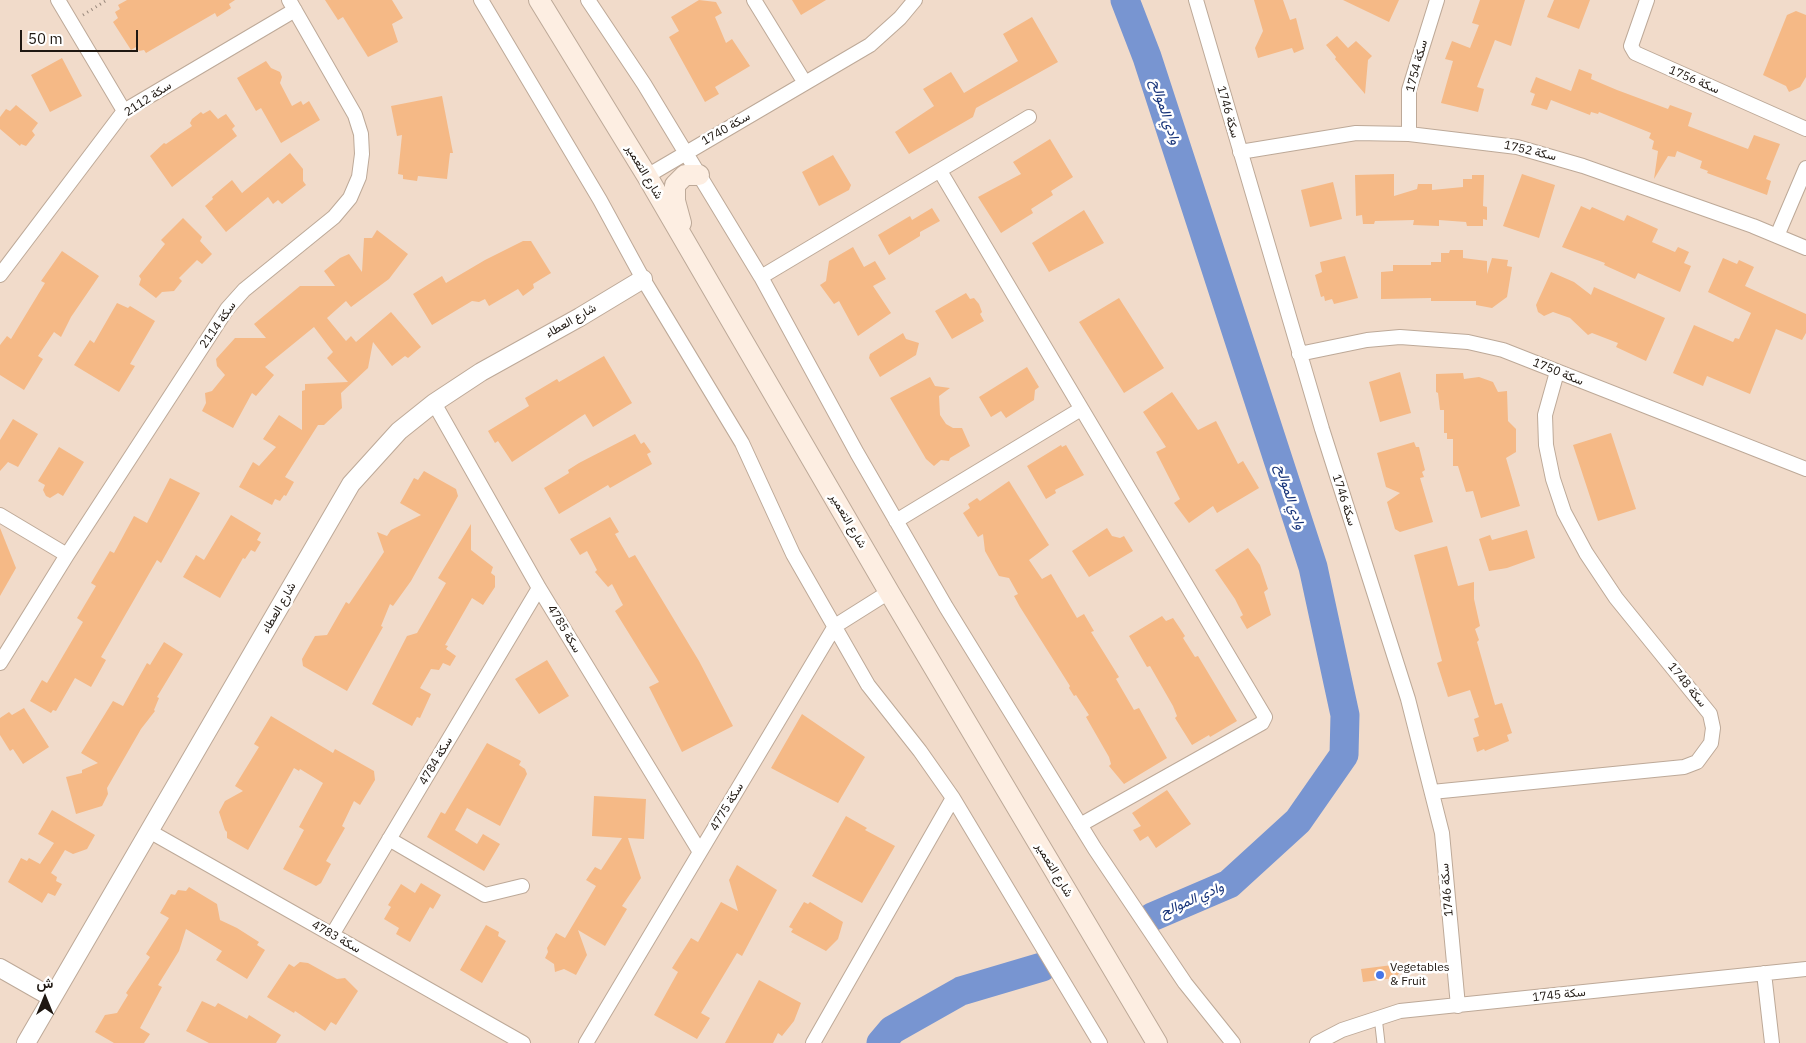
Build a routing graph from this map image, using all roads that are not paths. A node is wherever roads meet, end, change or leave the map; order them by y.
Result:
1 (58, 0) edge
2 (481, 0) edge
3 (539, 0) edge
4 (588, 0) edge
5 (754, 0) edge
6 (915, 0) edge
7 (1196, 0) edge
8 (1437, 0) edge
9 (1647, 0) edge
10 (292, 5) edge
11 (805, 83) junction
12 (124, 111) junction
13 (1029, 117) dead end
14 (1806, 129) edge
15 (1410, 134) junction
16 (1240, 152) junction
17 (686, 153) junction
18 (1806, 168) edge
19 (940, 171) junction
20 (699, 175) junction
21 (647, 176) junction
22 (1777, 236) junction
23 (684, 240) junction
24 (1806, 248) edge
25 (0, 275) edge
26 (761, 277) junction
27 (643, 279) junction
28 (1299, 354) junction
29 (1557, 372) junction
30 (434, 403) junction
31 (1081, 409) junction
32 (1806, 468) edge
33 (0, 515) edge
34 (896, 520) junction
35 (67, 555) junction
36 (539, 588) junction
37 (889, 592) junction
38 (835, 626) junction
39 (0, 663) edge
40 (1432, 792) junction
41 (953, 798) junction
42 (1080, 825) junction
43 (149, 831) junction
44 (389, 839) junction
45 (700, 852) junction
46 (522, 886) dead end
47 (332, 935) junction
48 (0, 968) edge
49 (1806, 968) edge
50 (1764, 973) junction
51 (52, 998) junction
52 (1458, 1006) junction
53 (1378, 1016) junction
54 (1321, 1042) edge
55 (26, 1043) edge
56 (523, 1043) edge
57 (586, 1043) edge
58 (813, 1043) edge
59 (1100, 1043) edge
60 (1157, 1043) edge
61 (1233, 1043) edge
62 (1381, 1043) edge
63 (1772, 1043) edge

1 - 12 street
2 - 27 street
3 - 21 main road, شارع التعمير
4 - 17 street
5 - 11 street
6 - 11 street, سكة 1740
7 - 16 street, سكة 1746
8 - 15 street, سكة 1754
9 - 14 street, سكة 1756
10 - 12 street, سكة 2112
10 - 35 street, سكة 2114
11 - 17 street, سكة 1740
12 - 25 street, سكة 2112
13 - 19 street
15 - 16 street, سكة 1752
15 - 22 street, سكة 1752
16 - 28 street, سكة 1746
17 - 20 street
17 - 21 street, سكة 1740
18 - 22 street
19 - 26 street
19 - 31 street
20 - 23 main road
20 - 26 street
21 - 23 main road, شارع التعمير
22 - 24 street, سكة 1752
23 - 37 main road, شارع التعمير
26 - 34 street
27 - 30 street, شارع العطاء
27 - 38 street
28 - 29 street, سكة 1750
28 - 40 street, سكة 1746
29 - 32 street, سكة 1750
29 - 40 street, سكة 1748
30 - 36 street, سكة 4785
30 - 43 street, شارع العطاء
31 - 34 street
31 - 42 street
33 - 35 street
34 - 42 street
35 - 39 street, سكة 2114
36 - 44 street, سكة 4784
36 - 45 street, سكة 4785
37 - 38 street, سكة 4775
37 - 60 main road, شارع التعمير
38 - 41 street
38 - 45 street, سكة 4775
40 - 52 street, سكة 1746
41 - 58 street
41 - 59 street
42 - 61 street
43 - 47 street, سكة 4783
43 - 51 street, شارع العطاء
44 - 46 street
44 - 47 street, سكة 4784
45 - 57 street, سكة 4775
47 - 56 street, سكة 4783
48 - 51 street
49 - 50 street, سكة 1745
50 - 52 street, سكة 1745
50 - 63 street
51 - 55 street, شارع العطاء
52 - 53 street, سكة 1745
53 - 54 street, سكة 1745
53 - 62 lane

